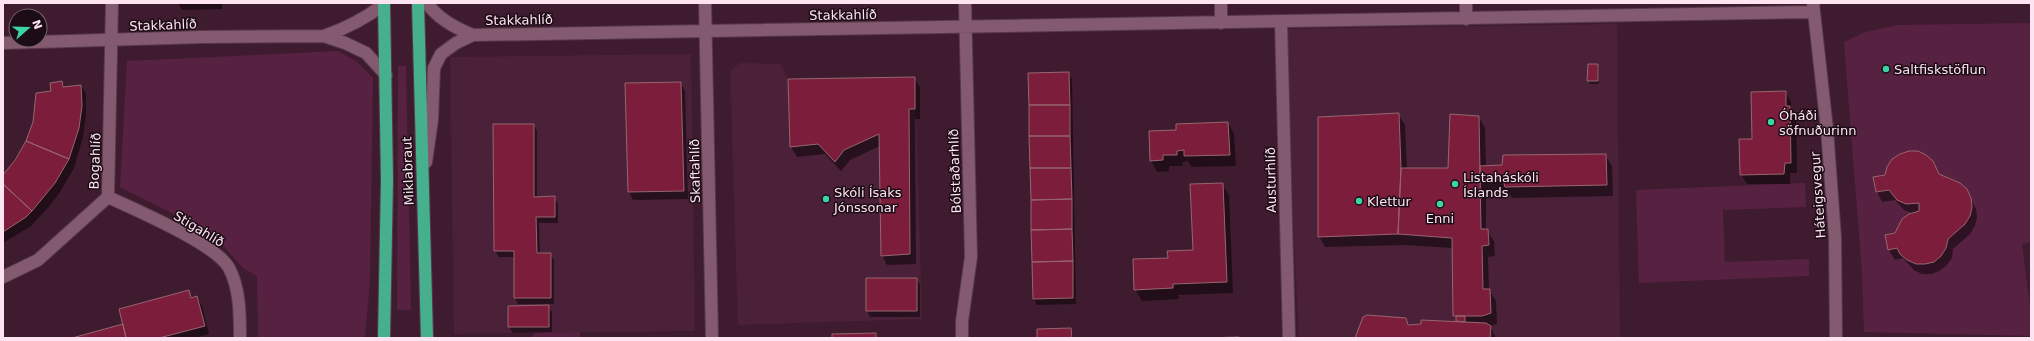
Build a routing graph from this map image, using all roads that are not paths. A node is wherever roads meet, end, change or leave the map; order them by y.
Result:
1 (112, 3) edge
2 (418, 3) edge
3 (427, 3) edge
4 (705, 3) edge
5 (965, 3) edge
6 (1221, 3) edge
7 (1466, 3) edge
8 (384, 4) edge
9 (1813, 8) edge
10 (1466, 19) junction
11 (1281, 22) junction
12 (1221, 23) junction
13 (965, 27) junction
14 (706, 31) junction
15 (473, 35) junction
16 (324, 36) junction
17 (113, 40) junction
18 (3, 43) edge
19 (386, 75) junction
20 (423, 183) junction
21 (108, 197) junction
22 (3, 277) edge
23 (240, 338) edge
24 (384, 338) edge
25 (427, 338) edge
26 (712, 338) edge
27 (962, 338) edge
28 (1289, 338) edge
29 (1836, 338) edge

1 - 17 street, Bogahlíð
2 - 20 highway, Miklabraut
3 - 15 street, Stakkahlíð
4 - 14 street, Skaftahlíð
5 - 13 street, Bólstaðarhlíð
6 - 12 street
7 - 10 street
8 - 16 street, Stakkahlíð
8 - 19 highway, Miklabraut
9 - 10 street, Stakkahlíð
9 - 29 street, Háteigsvegur
10 - 11 street, Stakkahlíð
11 - 12 street, Stakkahlíð
11 - 28 street, Austurhlíð
12 - 13 street, Stakkahlíð
13 - 14 street, Stakkahlíð
13 - 27 street, Bólstaðarhlíð
14 - 15 street, Stakkahlíð
14 - 26 street, Skaftahlíð
15 - 20 street, Stakkahlíð
16 - 17 street, Stakkahlíð
16 - 19 street, Stakkahlíð
17 - 18 street, Stakkahlíð
17 - 21 street, Bogahlíð
19 - 24 highway, Miklabraut
20 - 25 highway, Miklabraut
21 - 22 street, Bogahlíð
21 - 23 street, Stigahlíð

